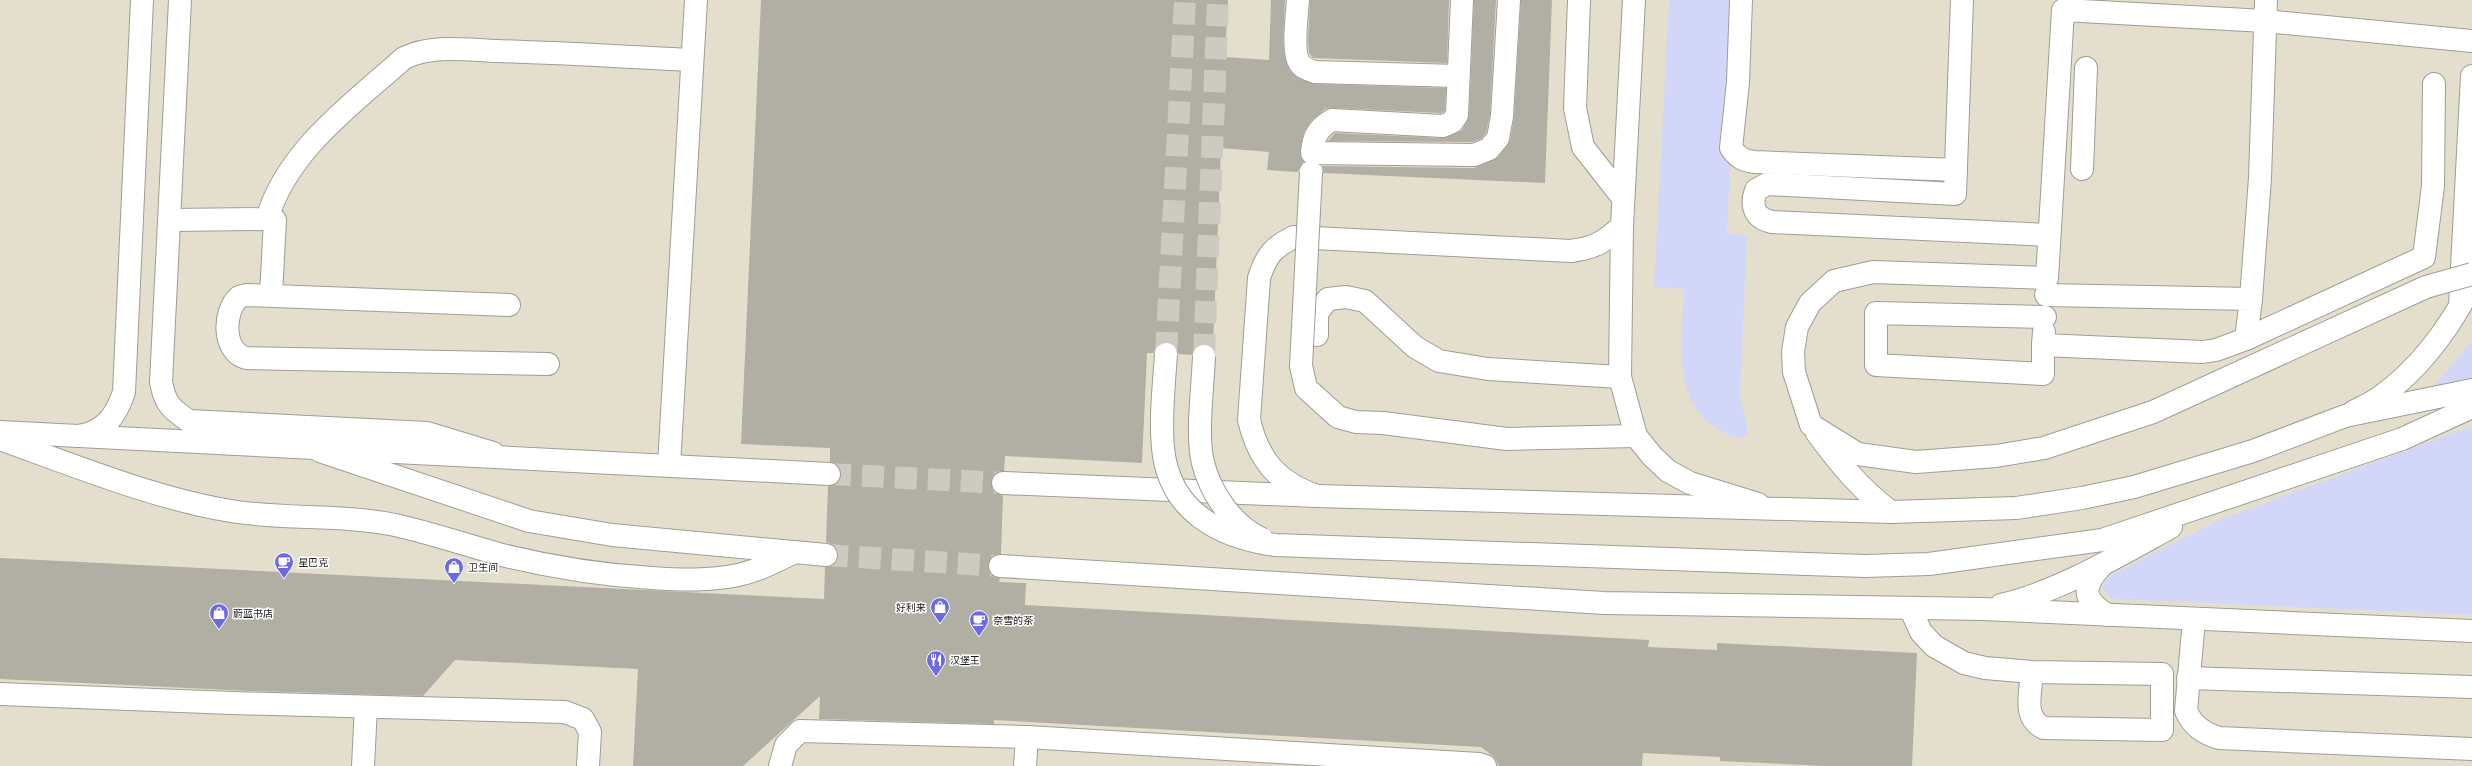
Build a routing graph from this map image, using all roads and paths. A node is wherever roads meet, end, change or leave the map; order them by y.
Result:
1 (142, 0) edge
2 (180, 0) edge
3 (696, 0) edge
4 (1298, 0) edge
5 (1462, 0) edge
6 (1510, 0) edge
7 (1579, 0) edge
8 (1634, 0) edge
9 (1742, 0) edge
10 (1962, 0) edge
11 (2266, 0) edge
12 (2063, 5) edge
13 (2265, 22) junction
14 (2472, 41) edge
15 (692, 60) junction
16 (2086, 68) dead end
17 (1458, 76) junction
18 (2472, 76) edge
19 (2434, 84) dead end
20 (1311, 163) junction
21 (2082, 169) dead end
22 (1956, 170) junction
23 (1955, 194) junction
24 (1623, 198) junction
25 (171, 220) junction
26 (275, 220) dead end
27 (1622, 226) junction
28 (1956, 229) junction
29 (2049, 235) junction
30 (2472, 274) edge
31 (2472, 282) edge
32 (2046, 286) junction
33 (271, 295) junction
34 (2251, 299) junction
35 (509, 305) dead end
36 (2460, 306) junction
37 (2045, 316) junction
38 (1317, 335) dead end
39 (2246, 339) junction
40 (2043, 345) junction
41 (1166, 354) tunnel mouth
42 (1204, 356) tunnel mouth
43 (548, 364) dead end
44 (1620, 377) junction
45 (2472, 390) edge
46 (2472, 407) edge
47 (2345, 416) junction
48 (1811, 425) junction
49 (0, 432) edge
50 (78, 436) junction
51 (1636, 436) junction
52 (0, 439) edge
53 (310, 448) junction
54 (509, 458) junction
55 (669, 466) junction
56 (829, 474) tunnel mouth
57 (1004, 483) tunnel mouth
58 (1317, 496) junction
59 (2220, 500) junction
60 (1776, 509) junction
61 (1891, 512) junction
62 (1275, 545) junction
63 (795, 552) junction
64 (826, 555) tunnel mouth
65 (2102, 565) junction
66 (1000, 566) tunnel mouth
67 (1910, 608) junction
68 (1982, 609) junction
69 (2107, 615) junction
70 (2194, 619) junction
71 (2472, 631) edge
72 (2032, 672) junction
73 (2188, 678) junction
74 (2472, 687) edge
75 (0, 694) edge
76 (366, 706) junction
77 (1027, 737) junction
78 (2472, 749) edge
79 (1267, 758) edge
80 (363, 766) edge
81 (588, 766) edge
82 (780, 766) edge
83 (1024, 766) edge
84 (1485, 766) edge

1 - 50 main road
2 - 25 main road
3 - 15 main road
4 - 17 main road
5 - 17 main road
6 - 20 main road
7 - 24 main road
8 - 24 main road
9 - 22 main road
10 - 22 main road
11 - 13 main road
12 - 13 main road
12 - 29 main road
13 - 14 main road
13 - 34 main road
15 - 25 main road
15 - 55 main road
16 - 21 main road
17 - 20 main road
18 - 36 main road
19 - 39 main road
20 - 51 main road, bridge
22 - 23 main road
23 - 28 main road
23 - 28 main road
24 - 27 main road
25 - 54 main road
26 - 33 main road
27 - 44 main road
27 - 58 main road
28 - 29 main road
29 - 32 main road
30 - 48 main road, bridge
31 - 36 main road
32 - 34 main road
32 - 37 main road
32 - 48 main road
33 - 35 main road
33 - 43 main road
34 - 39 main road
36 - 47 main road
37 - 40 main road
37 - 40 main road
38 - 44 main road
39 - 40 main road
41 - 62 main road, bridge
42 - 62 main road, bridge
44 - 51 main road
45 - 47 main road
46 - 59 main road
47 - 61 main road
48 - 61 main road
49 - 50 main road
50 - 53 main road
51 - 60 main road
52 - 63 main road
53 - 54 main road
53 - 63 main road
54 - 55 main road
55 - 56 main road
57 - 58 main road
58 - 60 main road
59 - 62 main road, bridge
59 - 65 main road
60 - 61 main road
63 - 64 main road
65 - 68 main road
65 - 69 main road
66 - 67 main road
67 - 68 main road
67 - 72 main road
68 - 69 main road
69 - 70 main road
70 - 71 main road
70 - 73 main road
72 - 72 main road
73 - 74 main road
73 - 78 main road
75 - 76 main road
76 - 80 main road
76 - 81 main road
77 - 79 main road
77 - 82 main road
77 - 83 main road
79 - 84 main road

